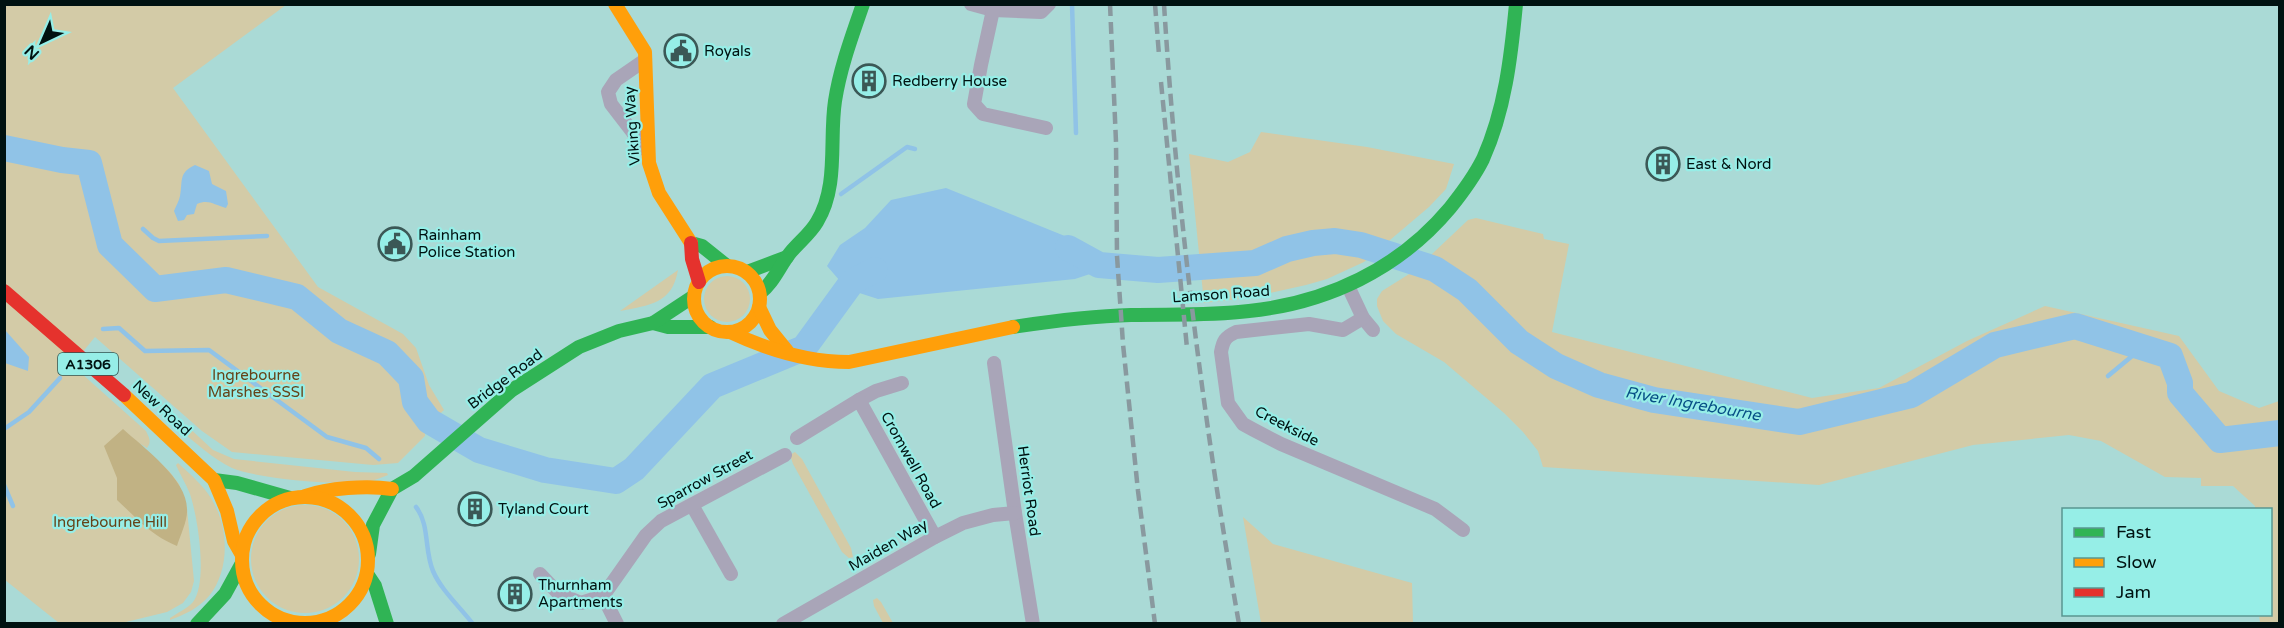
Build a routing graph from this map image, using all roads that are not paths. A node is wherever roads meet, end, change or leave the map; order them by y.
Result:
1 (615, 4) edge
2 (863, 4) edge
3 (971, 4) edge
4 (1049, 4) edge
5 (1516, 4) edge
6 (993, 10) junction
7 (645, 60) junction
8 (1046, 128) dead end
9 (648, 152) junction
10 (692, 243) junction
11 (787, 257) junction
12 (727, 266) junction
13 (747, 272) junction
14 (699, 282) junction
15 (1348, 286) junction
16 (4, 291) edge
17 (694, 296) junction
18 (759, 300) junction
19 (1363, 318) junction
20 (654, 323) junction
21 (710, 327) junction
22 (1373, 330) dead end
23 (730, 332) junction
24 (786, 351) junction
25 (994, 363) dead end
26 (902, 383) dead end
27 (859, 400) junction
28 (797, 438) dead end
29 (785, 454) dead end
30 (214, 480) junction
31 (392, 489) junction
32 (297, 497) junction
33 (692, 505) junction
34 (1015, 513) junction
35 (1463, 530) dead end
36 (935, 537) junction
37 (369, 555) junction
38 (242, 559) junction
39 (367, 574) junction
40 (540, 574) dead end
41 (731, 574) dead end
42 (603, 596) junction
43 (289, 622) edge
44 (323, 622) edge
45 (197, 624) edge
46 (387, 624) edge
47 (617, 624) edge
48 (783, 624) edge
49 (1033, 624) edge

1 - 7 main road, Viking Way
2 - 11 main road
3 - 6 street
4 - 6 street
5 - 15 main road, Lamson Road
6 - 8 street
7 - 9 main road, Viking Way
7 - 9 street
9 - 10 main road, Viking Way
10 - 12 main road
10 - 14 main road
11 - 13 main road
11 - 18 main road
12 - 13 main road
12 - 14 main road
13 - 18 main road
14 - 17 main road
15 - 19 street
15 - 24 main road, Lamson Road
16 - 30 main road, New Road / A1306
17 - 20 main road, Bridge Road
17 - 21 main road
18 - 23 main road
18 - 24 main road
19 - 22 street
19 - 35 street, Creekside
20 - 21 main road, Bridge Road
20 - 31 main road, Bridge Road
21 - 23 main road, Bridge Road
23 - 24 main road, Lamson Road
25 - 34 street, Herriot Road
26 - 27 street, Cromwell Road
27 - 28 street, Cromwell Road
27 - 36 street, Cromwell Road
29 - 33 street, Sparrow Street
30 - 32 main road
30 - 38 main road, New Road / A1306
31 - 32 main road
31 - 37 main road
32 - 37 main road
32 - 38 main road
33 - 41 street
33 - 42 street, Sparrow Street
34 - 36 street, Maiden Way
34 - 49 street, Herriot Road
36 - 48 street, Maiden Way
37 - 39 main road
38 - 43 main road
38 - 45 main road
39 - 44 main road
39 - 46 main road
40 - 42 street
42 - 47 street
43 - 44 main road

